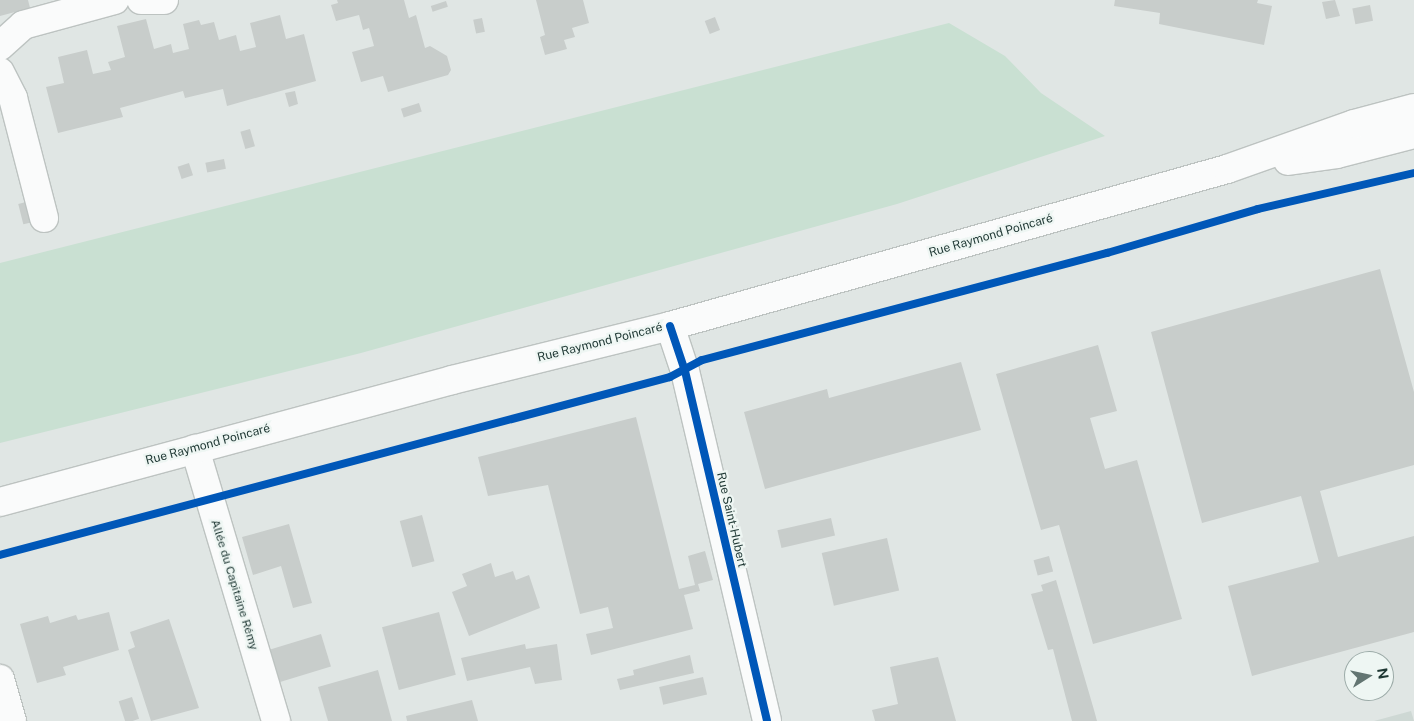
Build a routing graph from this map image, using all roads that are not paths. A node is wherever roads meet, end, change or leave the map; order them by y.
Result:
1 (115, 0) edge
2 (140, 0) edge
3 (164, 0) edge
4 (0, 46) edge
5 (0, 72) edge
6 (1414, 108) edge
7 (1414, 134) edge
8 (1227, 169) junction
9 (44, 218) dead end
10 (670, 326) junction
11 (195, 449) junction
12 (0, 502) edge
13 (0, 680) edge
14 (12, 721) edge
15 (276, 721) edge
16 (767, 721) edge

1 - 4 main road
2 - 3 main road
5 - 9 main road
6 - 8 main road, Rue Raymond Poincaré
7 - 8 main road, Rue Raymond Poincaré
8 - 10 main road, Rue Raymond Poincaré
10 - 11 main road, Rue Raymond Poincaré
10 - 16 main road, Rue Saint-Hubert
11 - 12 main road, Rue Raymond Poincaré
11 - 15 main road, Allée du Capitaine Rémy
13 - 14 main road

